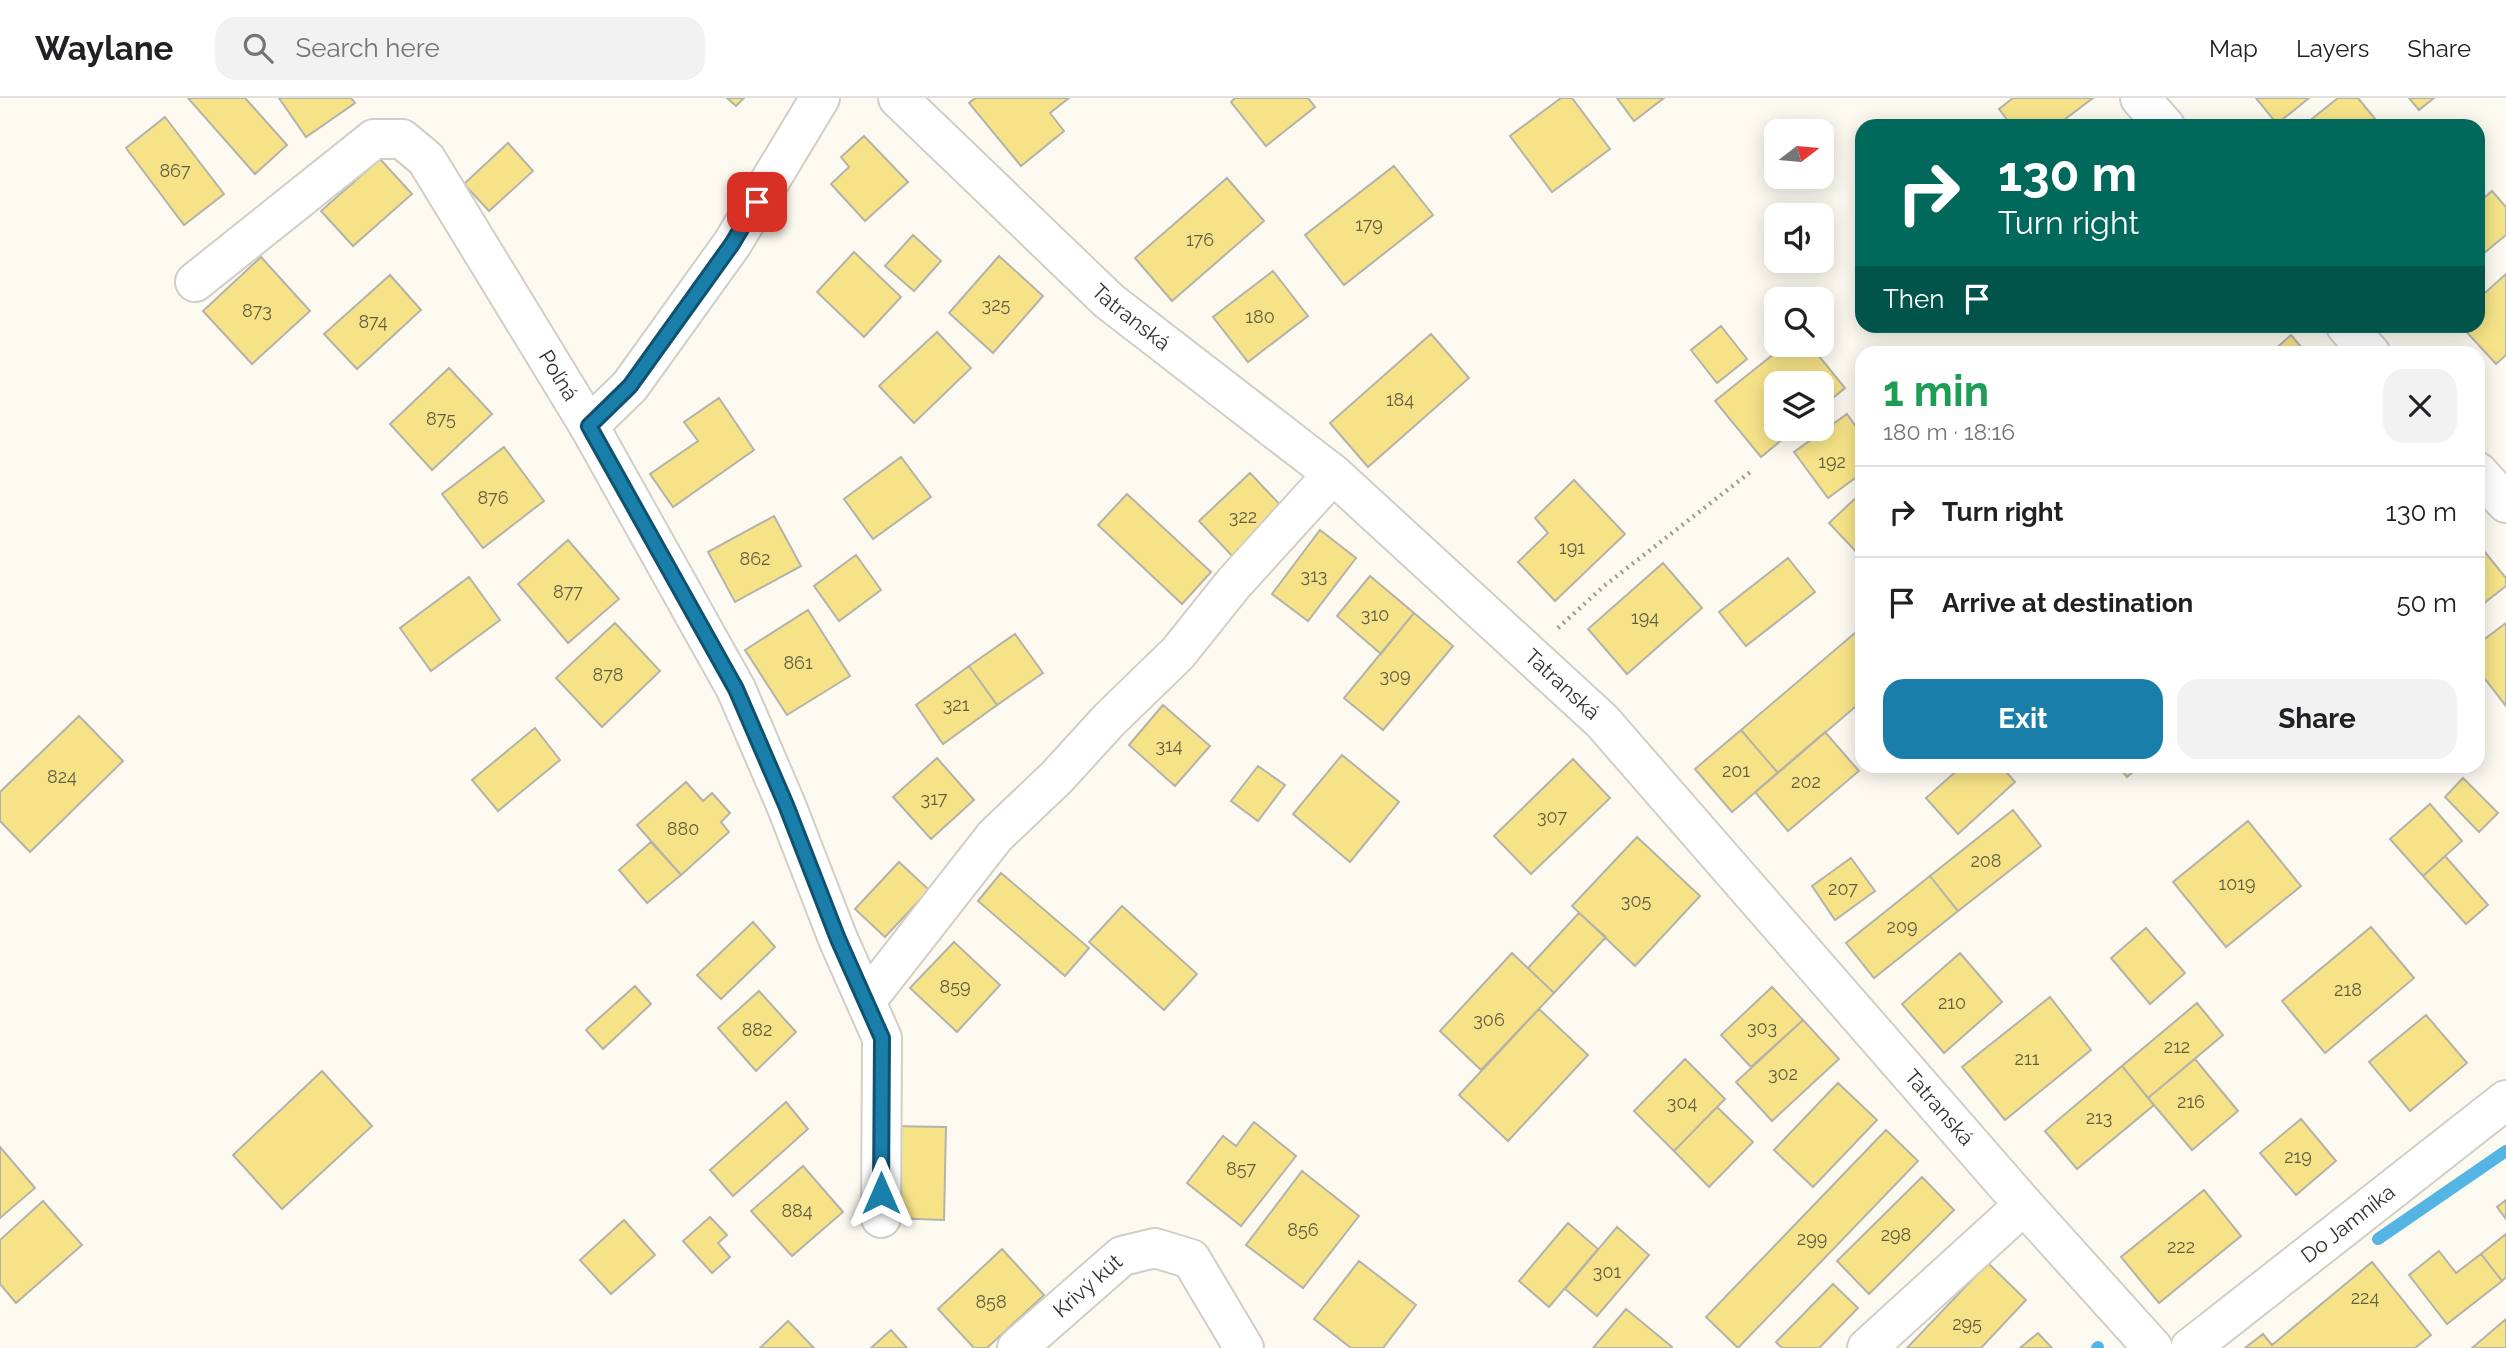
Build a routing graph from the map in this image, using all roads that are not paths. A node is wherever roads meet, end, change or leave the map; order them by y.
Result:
1 (820, 98) edge
2 (898, 98) edge
3 (2140, 98) edge
4 (2159, 119) edge
5 (195, 282) dead end
6 (589, 426) junction
7 (1333, 474) junction
8 (2485, 480) edge
9 (2506, 503) edge
10 (866, 1001) junction
11 (2506, 1100) edge
12 (2024, 1205) junction
13 (881, 1219) dead end
14 (1017, 1348) edge
15 (1244, 1348) edge
16 (1867, 1348) edge
17 (2153, 1348) edge
18 (2190, 1348) edge

1 - 6 street
2 - 7 street, Tatranská
3 - 4 street
5 - 6 street, Poľná
6 - 10 street, Poľná
7 - 10 street
7 - 12 street, Tatranská
8 - 9 street
10 - 13 street, Poľná
11 - 18 street, Do Jamníka
12 - 16 street
12 - 17 street, Tatranská
14 - 15 street, Krivý kút

